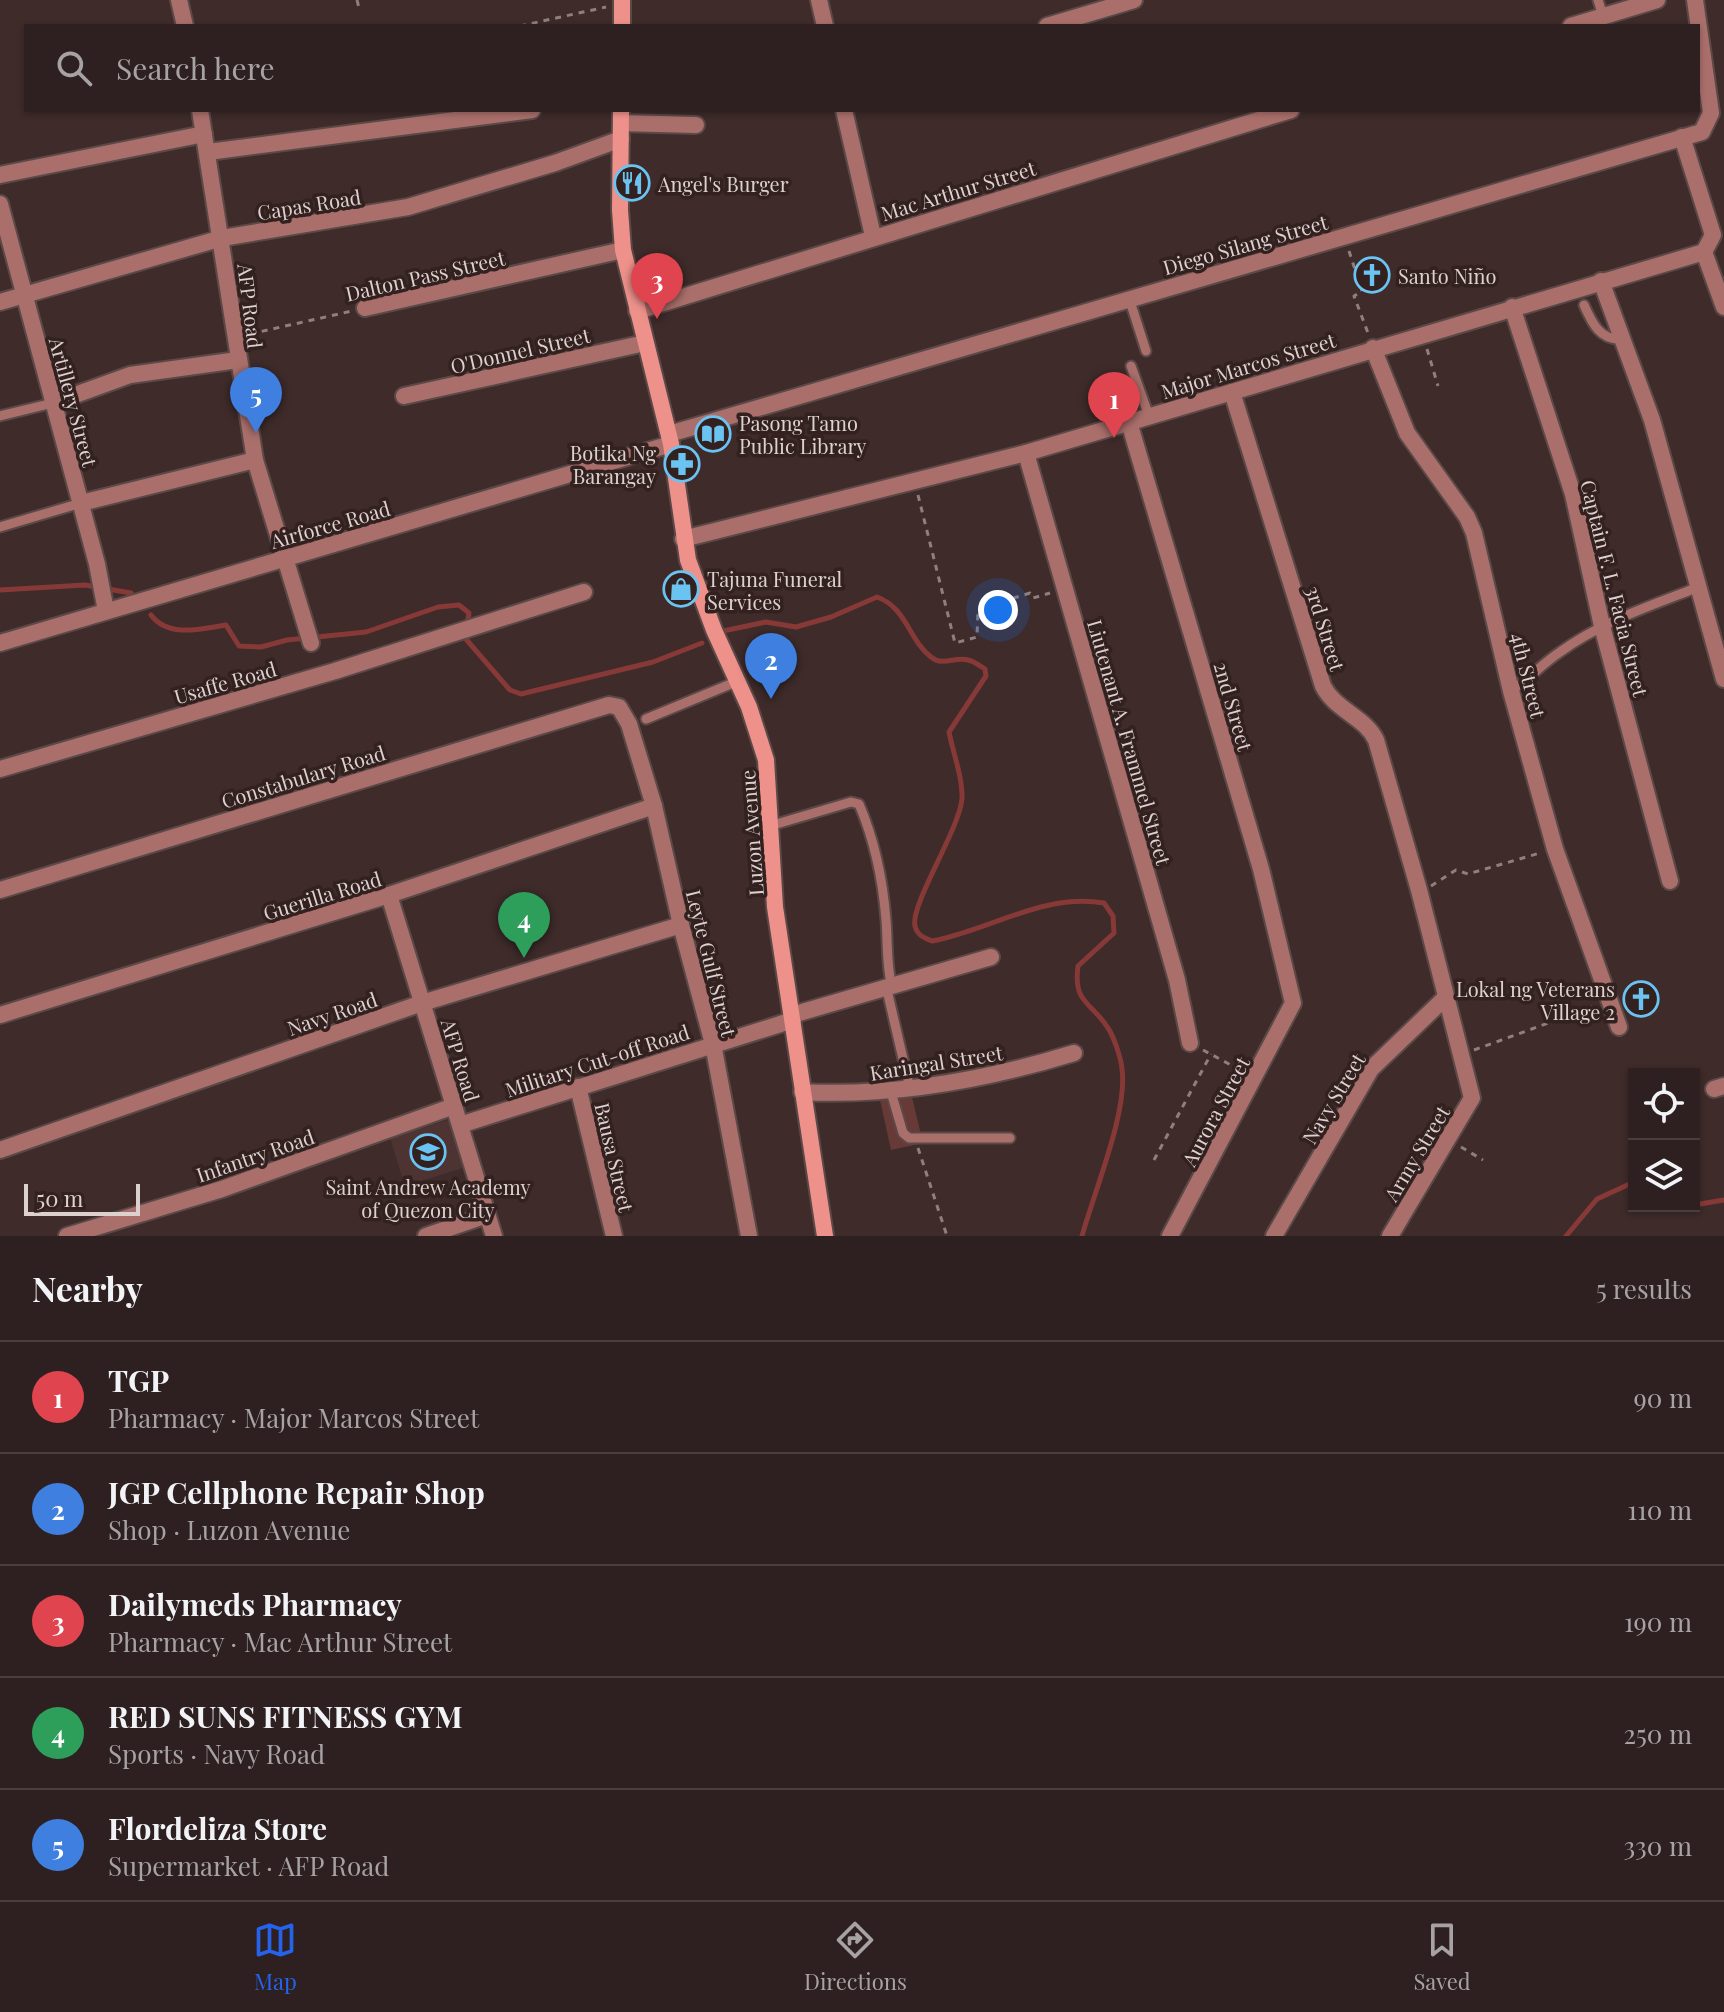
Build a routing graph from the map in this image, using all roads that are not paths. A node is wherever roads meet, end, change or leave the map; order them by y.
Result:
1 (179, 0) edge
2 (819, 0) edge
3 (1134, 0) edge
4 (1695, 0) edge
5 (1649, 1) edge
6 (622, 2) edge
7 (1600, 8) edge
8 (185, 24) edge
9 (622, 24) edge
10 (825, 24) edge
11 (1054, 24) edge
12 (1574, 24) edge
13 (1700, 24) edge
14 (1700, 26) edge
15 (200, 112) edge
16 (517, 112) edge
17 (844, 112) edge
18 (1284, 112) edge
19 (621, 124) edge
20 (696, 125) dead end
21 (204, 134) junction
22 (1682, 137) junction
23 (208, 152) junction
24 (0, 175) edge
25 (0, 204) edge
26 (873, 236) junction
27 (222, 238) junction
28 (623, 250) junction
29 (1704, 252) junction
30 (1601, 281) junction
31 (24, 295) junction
32 (1129, 298) junction
33 (0, 302) edge
34 (1584, 305) dead end
35 (1512, 307) junction
36 (1724, 307) edge
37 (365, 308) road end
38 (637, 311) junction
39 (1623, 339) junction
40 (645, 343) junction
41 (1373, 348) junction
42 (1146, 351) dead end
43 (238, 360) junction
44 (1131, 366) dead end
45 (1232, 392) junction
46 (404, 396) dead end
47 (53, 403) junction
48 (0, 416) edge
49 (1149, 416) junction
50 (1129, 422) junction
51 (670, 439) junction
52 (1026, 453) junction
53 (255, 460) junction
54 (81, 503) junction
55 (0, 527) edge
56 (683, 539) junction
57 (284, 559) junction
58 (1696, 588) junction
59 (584, 592) dead end
60 (105, 604) junction
61 (1602, 626) junction
62 (0, 643) edge
63 (311, 643) dead end
64 (1724, 679) edge
65 (738, 681) junction
66 (1511, 691) junction
67 (619, 707) joint
68 (646, 719) dead end
69 (0, 769) edge
70 (654, 806) junction
71 (773, 825) junction
72 (1670, 881) dead end
73 (0, 890) edge
74 (389, 895) junction
75 (681, 925) junction
76 (991, 957) dead end
77 (890, 989) junction
78 (1446, 997) junction
79 (422, 1003) junction
80 (1293, 1003) joint
81 (0, 1015) edge
82 (792, 1018) junction
83 (1619, 1027) dead end
84 (1190, 1043) road end
85 (713, 1044) junction
86 (1074, 1053) dead end
87 (578, 1087) junction
88 (910, 1089) junction
89 (802, 1092) junction
90 (891, 1092) junction
91 (454, 1106) junction
92 (460, 1125) junction
93 (1010, 1138) dead end
94 (0, 1150) edge
95 (487, 1215) junction
96 (67, 1236) edge
97 (426, 1236) edge
98 (494, 1236) edge
99 (614, 1236) edge
100 (749, 1236) edge
101 (825, 1236) edge
102 (1170, 1236) edge
103 (1274, 1236) edge
104 (1390, 1236) edge

1 - 8 street
2 - 10 street
3 - 11 street
4 - 13 street, Diego Silang Street
5 - 7 street
6 - 9 main road
7 - 12 street
14 - 22 street, Diego Silang Street
15 - 21 street, AFP Road
16 - 23 street
17 - 26 street
18 - 26 street, Mac Arthur Street
19 - 20 street
19 - 27 street, Capas Road
19 - 28 main road, Luzon Avenue
21 - 23 street, AFP Road
21 - 24 street
22 - 29 street
22 - 32 street, Diego Silang Street
23 - 27 street, AFP Road
25 - 31 street, Artillery Street
26 - 38 street, Mac Arthur Street
27 - 31 street, Capas Road
27 - 43 street, AFP Road
28 - 37 street, Dalton Pass Street
28 - 38 main road, Luzon Avenue
29 - 30 street, Major Marcos Street
29 - 36 street
30 - 35 street, Major Marcos Street
30 - 39 street
31 - 33 street, Capas Road
31 - 47 street, Artillery Street
32 - 42 lane
32 - 51 street, Diego Silang Street
34 - 39 lane
35 - 41 street, Major Marcos Street
35 - 61 street, Captain F. L. Facia Street
38 - 40 main road, Luzon Avenue
39 - 58 street
40 - 46 street, O'Donnel Street
40 - 51 main road, Luzon Avenue
41 - 45 street, Major Marcos Street
41 - 66 street, 4th Street
43 - 47 street
43 - 53 street, AFP Road
44 - 49 lane
45 - 49 street, Major Marcos Street
45 - 78 street, 3rd Street
47 - 48 lane
47 - 54 street, Artillery Street
49 - 50 street, Major Marcos Street
50 - 52 street, Major Marcos Street
50 - 80 street, 2nd Street
51 - 56 main road, Luzon Avenue
51 - 57 street, Airforce Road
52 - 56 street, Major Marcos Street
52 - 84 street, Liutenant A. Frammel Street
53 - 54 street
53 - 57 street, AFP Road
54 - 55 lane
54 - 60 street, Artillery Street
56 - 65 main road, Luzon Avenue
57 - 60 street, Airforce Road
57 - 63 street, AFP Road
58 - 61 lane
58 - 64 street
59 - 69 street, Usaffe Road
60 - 62 street, Airforce Road
61 - 66 lane
61 - 72 street, Captain F. L. Facia Street
65 - 68 lane
65 - 71 main road, Luzon Avenue
66 - 83 street, 4th Street
67 - 70 street, Leyte Gulf Street
67 - 73 street, Constabulary Road
70 - 74 street, Guerilla Road
70 - 75 street, Leyte Gulf Street
71 - 77 lane
71 - 82 main road, Luzon Avenue
74 - 79 street, AFP Road
74 - 81 street, Guerilla Road
75 - 79 street, Navy Road
75 - 85 street, Leyte Gulf Street
76 - 77 street, Military Cut-off Road
77 - 82 street, Military Cut-off Road
77 - 88 lane
78 - 103 street, Navy Street
78 - 104 street, Army Street
79 - 91 street, AFP Road
79 - 94 street, Navy Road
80 - 102 street, Aurora Street
82 - 85 street, Military Cut-off Road
82 - 89 main road, Luzon Avenue
85 - 87 street, Military Cut-off Road
85 - 100 street, Leyte Gulf Street
86 - 88 street, Karingal Street
87 - 92 street, Military Cut-off Road
87 - 99 street, Bausa Street
88 - 90 street, Karingal Street
89 - 90 street, Karingal Street
89 - 101 main road, Luzon Avenue
90 - 93 lane
91 - 92 street, AFP Road
91 - 96 street, Infantry Road
92 - 95 street, AFP Road
95 - 97 street
95 - 98 street, AFP Road

